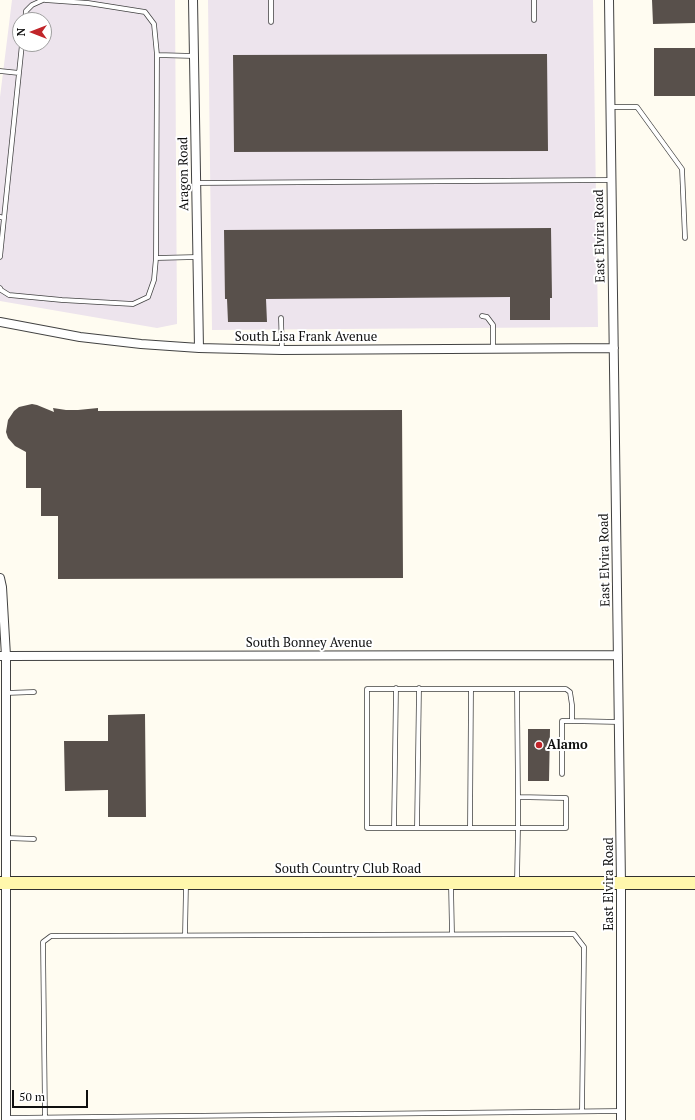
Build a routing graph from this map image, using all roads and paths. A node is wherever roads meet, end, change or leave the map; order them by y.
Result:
1 (44, 0) edge
2 (193, 0) edge
3 (271, 0) edge
4 (534, 0) edge
5 (609, 0) edge
6 (26, 12) edge
7 (534, 20) dead end
8 (271, 22) dead end
9 (21, 52) edge
10 (157, 56) junction
11 (194, 56) junction
12 (0, 71) edge
13 (19, 73) junction
14 (611, 107) junction
15 (612, 180) junction
16 (196, 183) junction
17 (2, 217) edge
18 (685, 238) dead end
19 (0, 257) edge
20 (197, 257) junction
21 (156, 258) junction
22 (0, 288) edge
23 (482, 316) dead end
24 (281, 318) dead end
25 (0, 322) edge
26 (199, 348) junction
27 (493, 348) junction
28 (614, 348) junction
29 (282, 350) junction
30 (0, 578) edge
31 (618, 654) junction
32 (3, 656) edge
33 (396, 688) junction
34 (419, 688) junction
35 (471, 689) junction
36 (517, 689) junction
37 (34, 692) dead end
38 (6, 693) junction
39 (572, 721) junction
40 (619, 722) junction
41 (562, 774) dead end
42 (518, 797) junction
43 (394, 828) junction
44 (417, 828) junction
45 (470, 828) junction
46 (518, 828) junction
47 (6, 838) junction
48 (34, 839) dead end
49 (695, 882) edge
50 (3, 883) edge
51 (186, 883) junction
52 (451, 883) junction
53 (517, 883) junction
54 (621, 883) junction
55 (452, 934) junction
56 (185, 935) junction
57 (621, 1111) junction
58 (582, 1112) junction
59 (45, 1118) junction
60 (6, 1119) edge
61 (621, 1120) edge

1 - 6 lane
1 - 10 lane
2 - 11 street, Aragon Road
3 - 8 lane
4 - 7 lane
5 - 14 street, East Elvira Road
9 - 13 lane
10 - 11 lane
10 - 21 lane
11 - 16 street, Aragon Road
12 - 13 lane
13 - 17 lane
14 - 15 street, East Elvira Road
14 - 18 lane
15 - 16 lane
15 - 28 street, East Elvira Road
16 - 20 street, Aragon Road
17 - 19 lane
20 - 21 lane
20 - 26 street, Aragon Road
21 - 22 lane
23 - 27 lane
24 - 29 lane
25 - 26 street, South Lisa Frank Avenue
26 - 29 street, South Lisa Frank Avenue
27 - 28 street, South Lisa Frank Avenue
27 - 29 street, South Lisa Frank Avenue
28 - 31 street, East Elvira Road
30 - 32 street
31 - 32 street, South Bonney Avenue
31 - 40 street, East Elvira Road
32 - 38 street
33 - 34 lane
33 - 43 lane
33 - 43 lane
34 - 35 lane
34 - 44 lane
35 - 36 lane
35 - 45 lane
36 - 39 lane
36 - 42 lane
37 - 38 lane
38 - 47 street
39 - 40 lane
39 - 41 lane
40 - 54 street, East Elvira Road
42 - 46 lane
42 - 46 lane
43 - 44 lane
44 - 45 lane
45 - 46 lane
46 - 53 lane
47 - 48 lane
47 - 50 street
49 - 54 street, South Country Club Road
50 - 51 street, South Country Club Road
50 - 60 street
51 - 52 street, South Country Club Road
51 - 56 lane
52 - 53 street, South Country Club Road
52 - 55 lane
53 - 54 street, South Country Club Road
54 - 57 street, East Elvira Road
55 - 56 lane
55 - 58 lane
56 - 59 lane
57 - 58 lane
57 - 61 street, East Elvira Road
58 - 59 lane
59 - 60 lane

